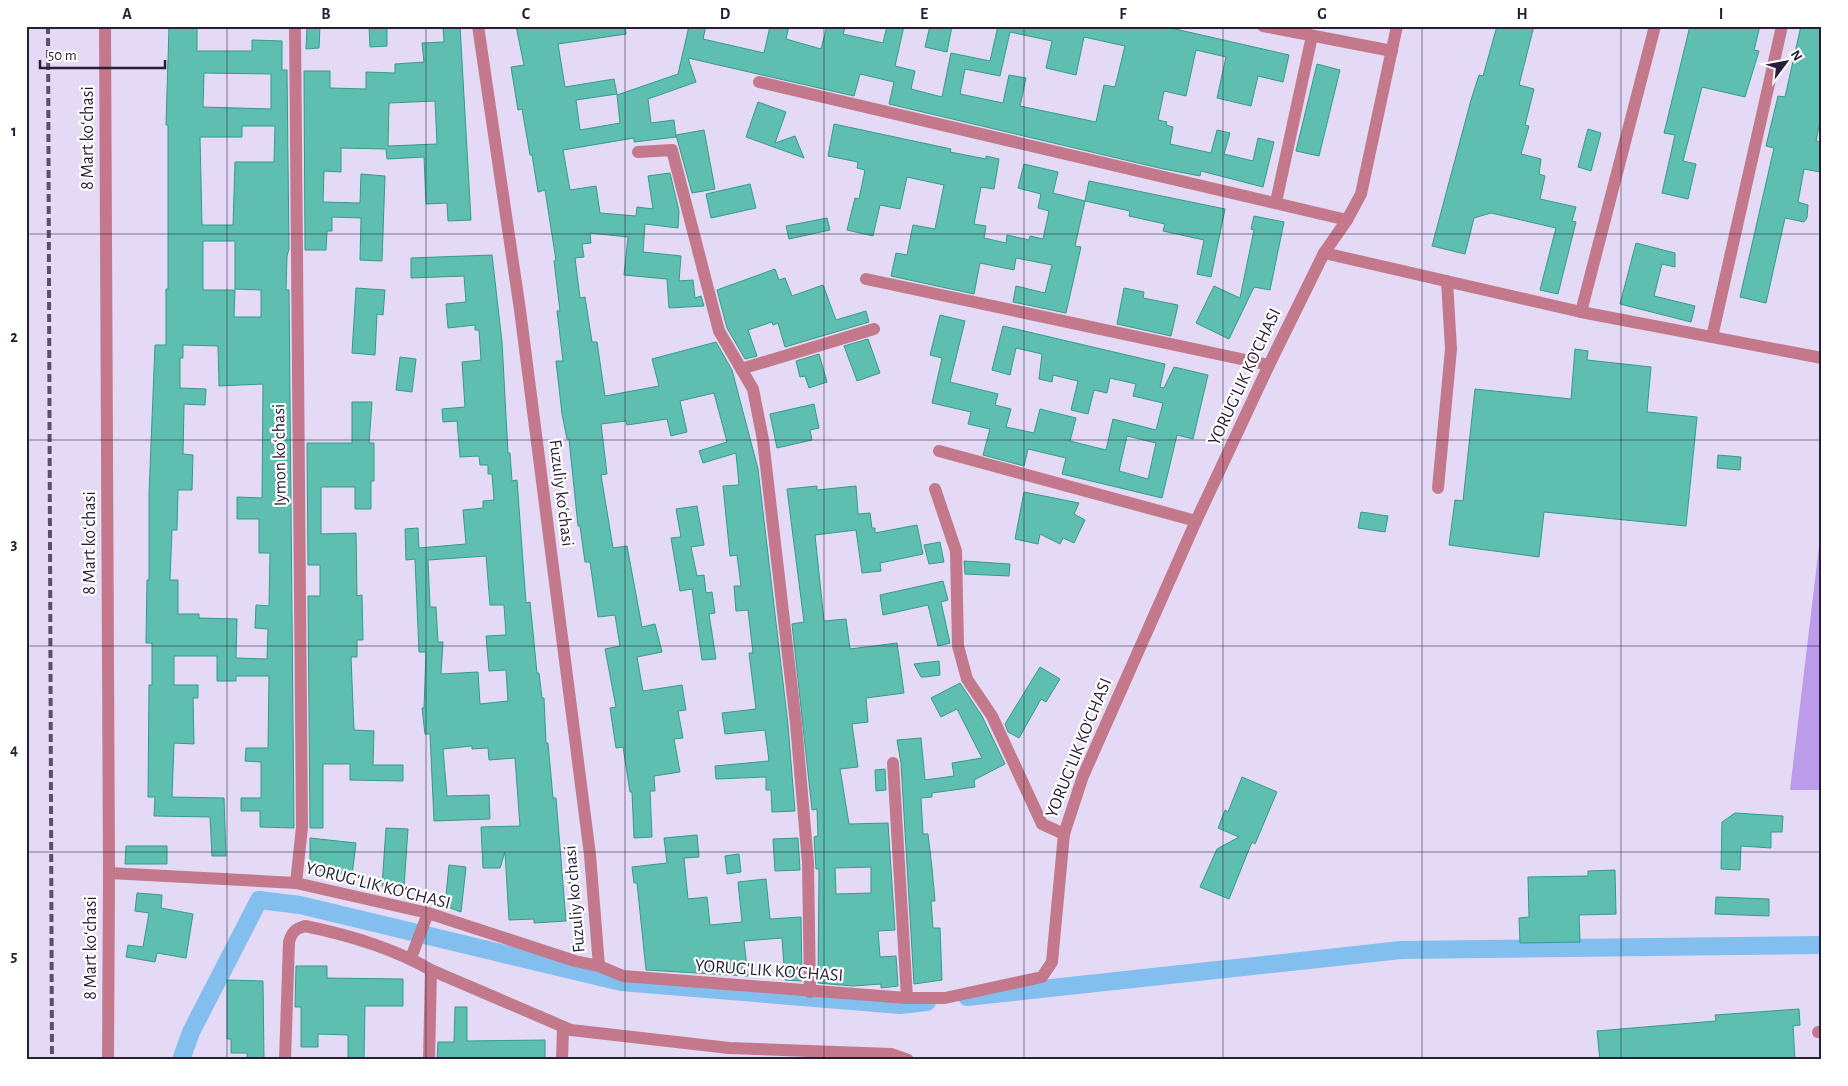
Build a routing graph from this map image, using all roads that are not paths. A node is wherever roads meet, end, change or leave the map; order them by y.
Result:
1 (105, 26) edge
2 (295, 26) edge
3 (478, 26) edge
4 (1263, 26) edge
5 (1397, 26) edge
6 (1655, 26) edge
7 (1782, 26) edge
8 (1312, 36) junction
9 (1392, 51) junction
10 (759, 82) dead end
11 (638, 152) dead end
12 (1276, 202) junction
13 (1347, 220) junction
14 (1324, 253) junction
15 (866, 279) dead end
16 (1447, 282) junction
17 (1581, 312) junction
18 (874, 328) dead end
19 (1712, 337) junction
20 (1822, 358) edge
21 (1269, 365) junction
22 (741, 369) junction
23 (938, 452) dead end
24 (1438, 488) dead end
25 (935, 489) dead end
26 (1196, 521) junction
27 (893, 763) dead end
28 (1064, 834) junction
29 (109, 873) junction
30 (296, 883) junction
31 (428, 913) junction
32 (411, 958) junction
33 (599, 966) junction
34 (431, 970) junction
35 (810, 992) junction
36 (907, 998) junction
37 (563, 1028) junction
38 (729, 1054) edge
39 (108, 1060) edge
40 (286, 1060) edge
41 (429, 1060) edge
42 (562, 1060) edge
43 (908, 1060) edge

1 - 29 street, 8 Mart koʻchasi
2 - 30 street, Iymon koʻchasi
3 - 33 street, Fuzuliy koʻchasi
4 - 8 street
5 - 9 street, YORUG'LIK KO'CHASI
6 - 17 street
7 - 19 street
8 - 9 street
8 - 12 street
9 - 13 street, YORUG'LIK KO'CHASI
10 - 12 street
11 - 22 street
12 - 13 street
13 - 14 street, YORUG'LIK KO'CHASI
14 - 16 street
14 - 21 street, YORUG'LIK KO'CHASI
15 - 21 street
16 - 17 street
16 - 24 street
17 - 19 street
18 - 22 street
19 - 20 street
21 - 26 street, YORUG'LIK KO'CHASI
22 - 35 street
23 - 26 street
25 - 28 street
26 - 28 street, YORUG'LIK KO'CHASI
27 - 36 street
28 - 36 street, YORUG'LIK KO'CHASI
29 - 30 street, YORUG'LIK KO'CHASI
29 - 39 street, 8 Mart koʻchasi
30 - 31 street, YORUG'LIK KO'CHASI
31 - 32 street
31 - 33 street, YORUG'LIK KO'CHASI
32 - 34 street
32 - 40 street
33 - 35 street, YORUG'LIK KO'CHASI
34 - 37 street
34 - 41 street
35 - 36 street, YORUG'LIK KO'CHASI
37 - 38 street
37 - 42 street
38 - 43 street

